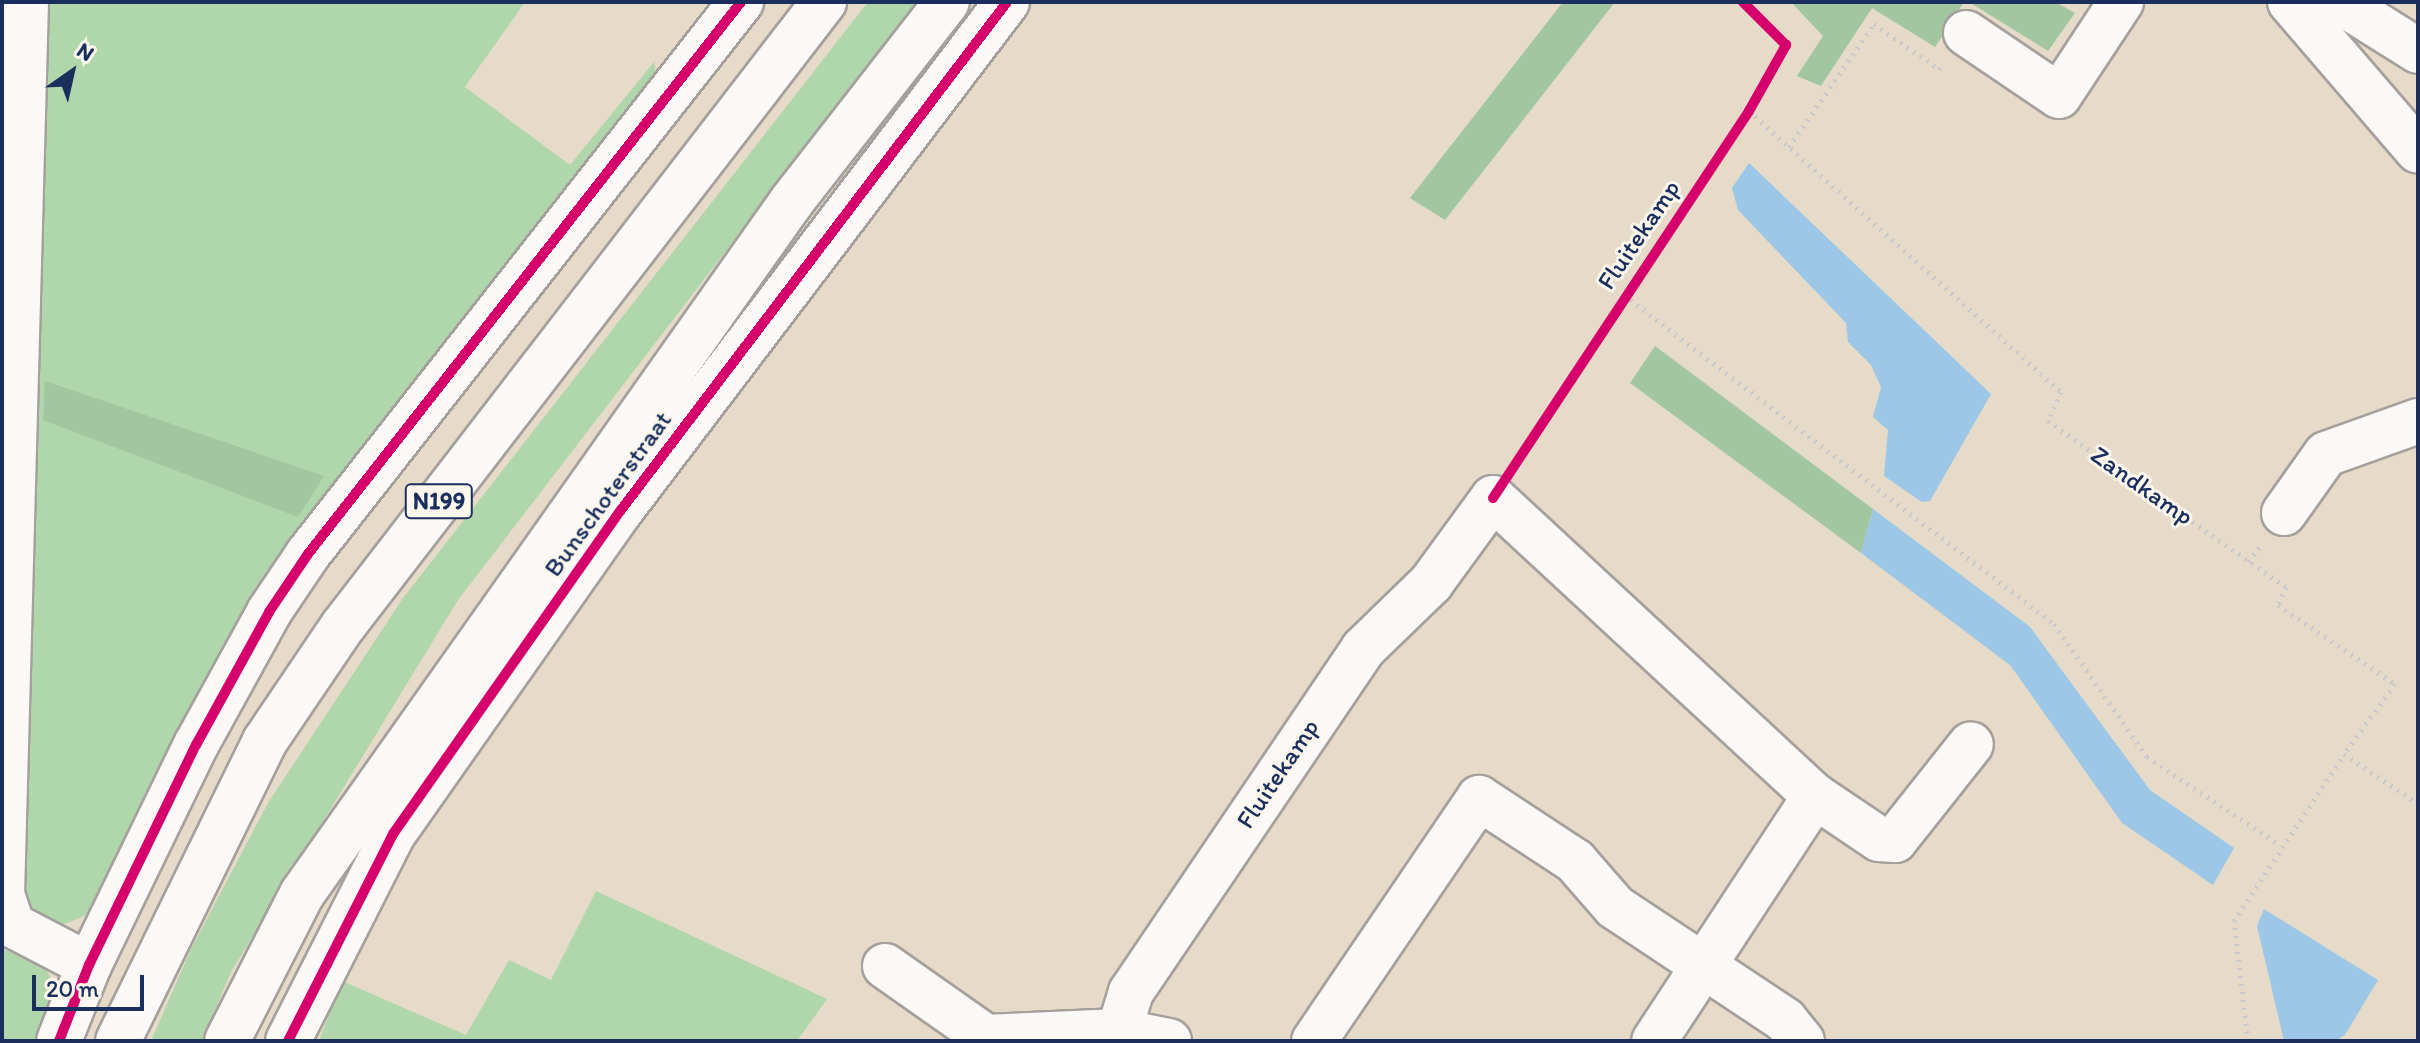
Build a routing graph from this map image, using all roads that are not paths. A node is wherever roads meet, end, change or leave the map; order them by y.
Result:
1 (26, 2) edge
2 (741, 2) edge
3 (824, 2) edge
4 (947, 2) edge
5 (1007, 2) edge
6 (2121, 2) edge
7 (2290, 2) edge
8 (2340, 2) edge
9 (1966, 33) road end
10 (2418, 51) edge
11 (2418, 151) edge
12 (2418, 421) edge
13 (2284, 513) dead end
14 (1971, 744) dead end
15 (1815, 796) junction
16 (89, 965) junction
17 (885, 966) dead end
18 (1704, 968) junction
19 (1119, 1031) junction
20 (59, 1041) edge
21 (118, 1041) edge
22 (227, 1041) edge
23 (288, 1041) edge
24 (1169, 1041) edge
25 (1314, 1041) edge
26 (1654, 1041) edge
27 (1802, 1041) edge

1 - 16 street
2 - 16 street
3 - 21 street, N199
4 - 22 street, Bunschoterstraat
5 - 23 street, Bunschoterstraat
6 - 9 street
7 - 11 street
8 - 10 street
12 - 13 street
14 - 15 street
15 - 18 street
15 - 19 street, Fluitekamp
16 - 20 street
17 - 19 street
18 - 25 street
18 - 26 street
18 - 27 street
19 - 24 street

